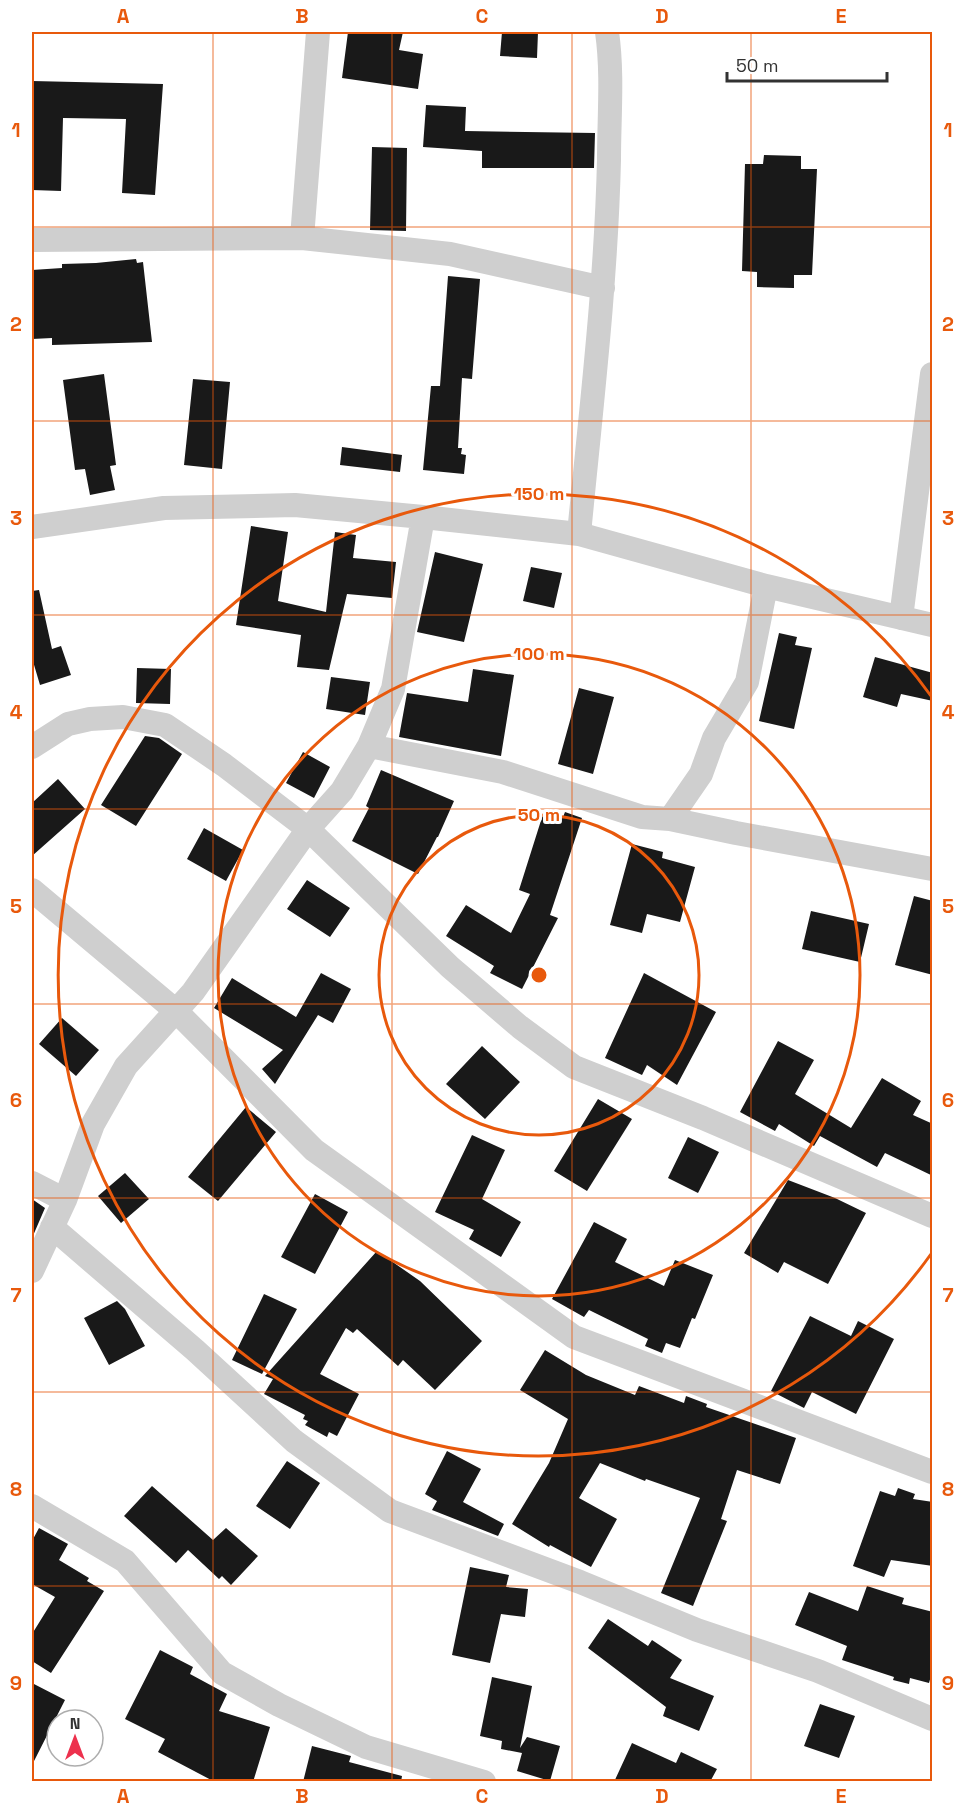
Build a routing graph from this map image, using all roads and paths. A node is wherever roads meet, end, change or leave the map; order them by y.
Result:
1 (318, 32) edge
2 (608, 32) edge
3 (302, 238) junction
4 (32, 240) edge
5 (603, 288) junction
6 (932, 385) edge
7 (423, 517) junction
8 (32, 527) edge
9 (579, 534) junction
10 (766, 586) junction
11 (901, 618) junction
12 (933, 625) edge
13 (369, 746) junction
14 (32, 747) edge
15 (670, 819) junction
16 (308, 829) junction
17 (933, 869) edge
18 (32, 890) edge
19 (176, 1011) junction
20 (32, 1183) edge
21 (65, 1200) junction
22 (933, 1216) edge
23 (52, 1227) junction
24 (32, 1271) edge
25 (933, 1472) edge
26 (32, 1506) edge
27 (933, 1719) edge
28 (484, 1782) edge

1 - 3 street
2 - 5 street
3 - 4 street
3 - 5 street
5 - 9 street
6 - 11 street
7 - 8 street
7 - 9 street
7 - 13 street
9 - 10 street
10 - 11 street
10 - 15 street
11 - 12 street
13 - 15 street
13 - 16 street
14 - 16 street
15 - 17 street
16 - 19 street
16 - 22 street
18 - 19 street
19 - 21 street
19 - 25 street
20 - 21 street
21 - 23 street
23 - 24 street
23 - 27 street
26 - 28 street

